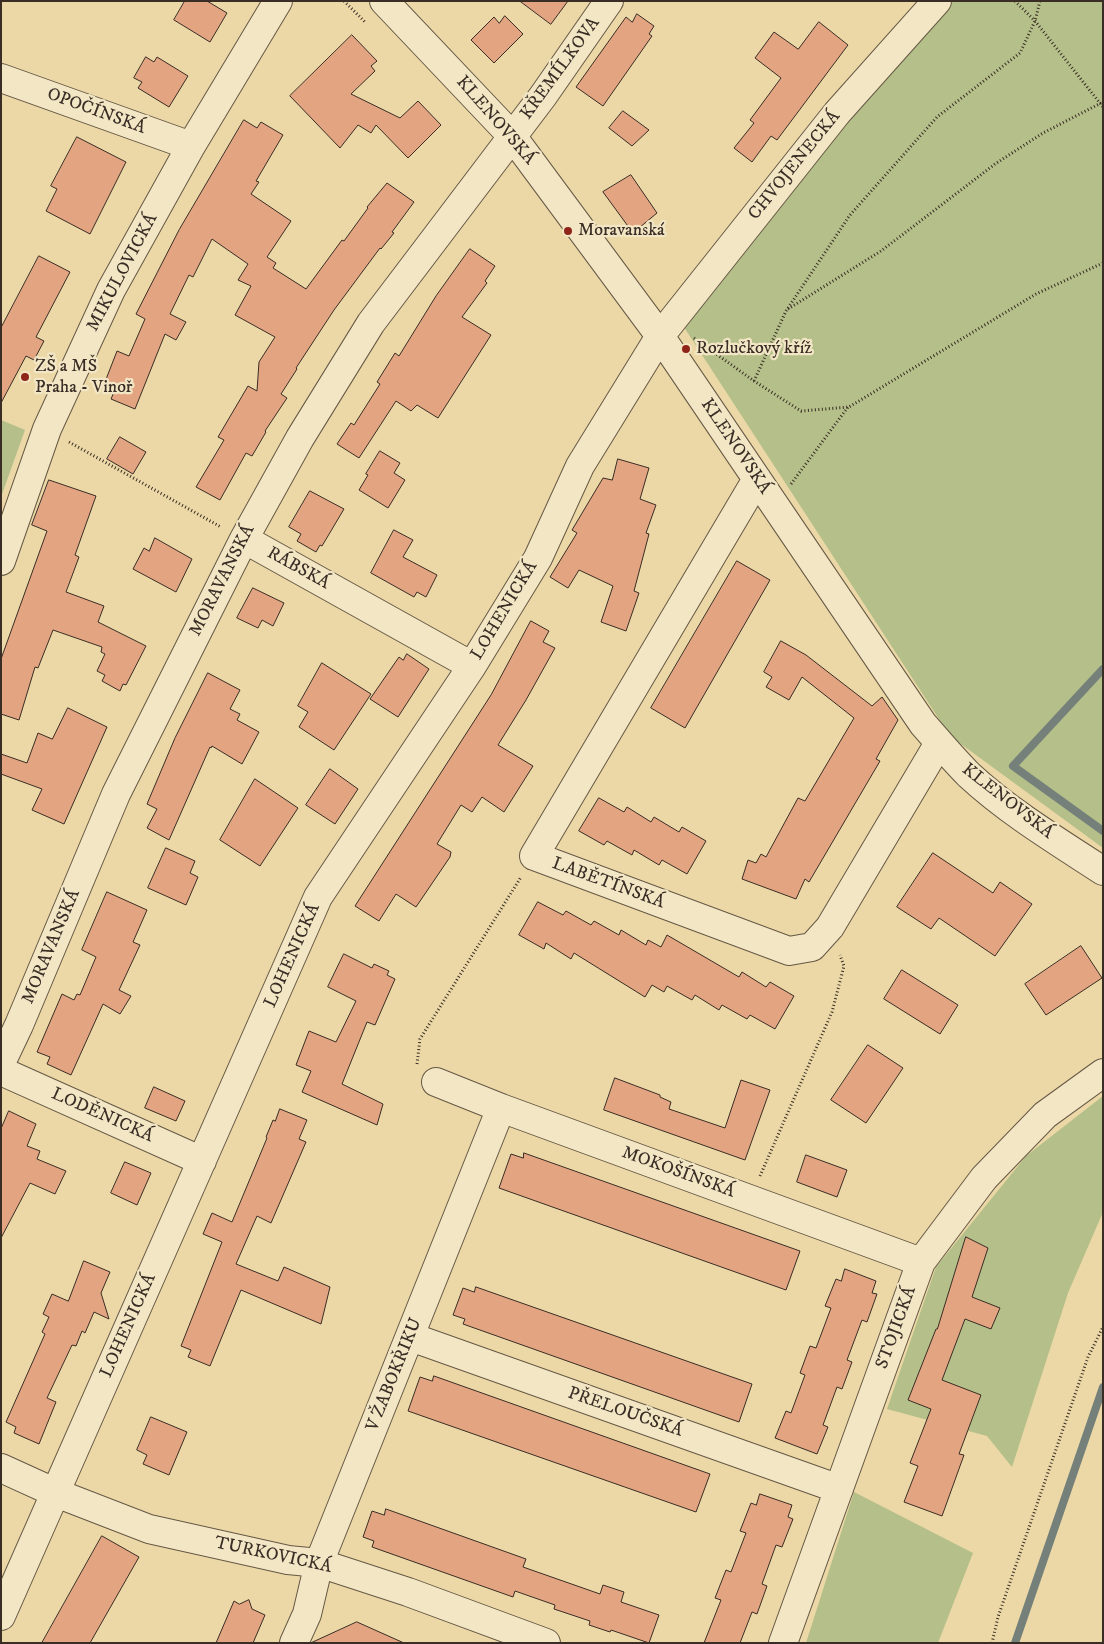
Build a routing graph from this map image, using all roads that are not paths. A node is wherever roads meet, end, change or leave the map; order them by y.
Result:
1 (278, 1) edge
2 (384, 1) edge
3 (609, 1) edge
4 (937, 1) edge
5 (1, 78) edge
6 (512, 136) junction
7 (191, 146) junction
8 (660, 336) junction
9 (757, 479) junction
10 (244, 539) junction
11 (1, 561) edge
12 (472, 666) junction
13 (939, 743) junction
14 (1103, 871) edge
15 (1, 1063) edge
16 (1, 1071) edge
17 (1103, 1073) edge
18 (436, 1082) road end
19 (501, 1108) junction
20 (202, 1161) junction
21 (921, 1262) junction
22 (411, 1337) junction
23 (1, 1468) edge
24 (839, 1489) junction
25 (56, 1493) junction
26 (319, 1564) junction
27 (1, 1616) edge
28 (294, 1643) edge
29 (546, 1643) edge
30 (783, 1643) edge

1 - 7 street, MIKULOVICKÁ
2 - 6 street, KLENOVSKÁ
3 - 6 street, KŘEMÍLKOVA
4 - 8 street, CHVOJENECKÁ
5 - 7 street, OPOČÍNSKÁ
6 - 8 street, KLENOVSKÁ
6 - 10 street, MORAVANSKÁ
7 - 11 street, MIKULOVICKÁ
8 - 9 street, KLENOVSKÁ
8 - 12 street, LOHENICKÁ
9 - 13 street, KLENOVSKÁ
9 - 13 street, LABĚTÍNSKÁ
10 - 12 street, RÁBSKÁ
10 - 15 street, MORAVANSKÁ
12 - 20 street, LOHENICKÁ
13 - 14 street, KLENOVSKÁ
16 - 20 street, LODĚNICKÁ
17 - 21 street, STOJICKÁ
18 - 19 street, MOKOŠÍNSKÁ
19 - 21 street, MOKOŠÍNSKÁ
19 - 22 street, V ŽABOKŘIKU
20 - 25 street, LOHENICKÁ
21 - 24 street, STOJICKÁ
22 - 24 street, PŘELOUČSKÁ
22 - 26 street, V ŽABOKŘIKU
23 - 25 street, TURKOVICKÁ
24 - 30 street, STOJICKÁ
25 - 26 street, TURKOVICKÁ
25 - 27 street, LOHENICKÁ
26 - 28 street, V ŽABOKŘIKU
26 - 29 street, TURKOVICKÁ

